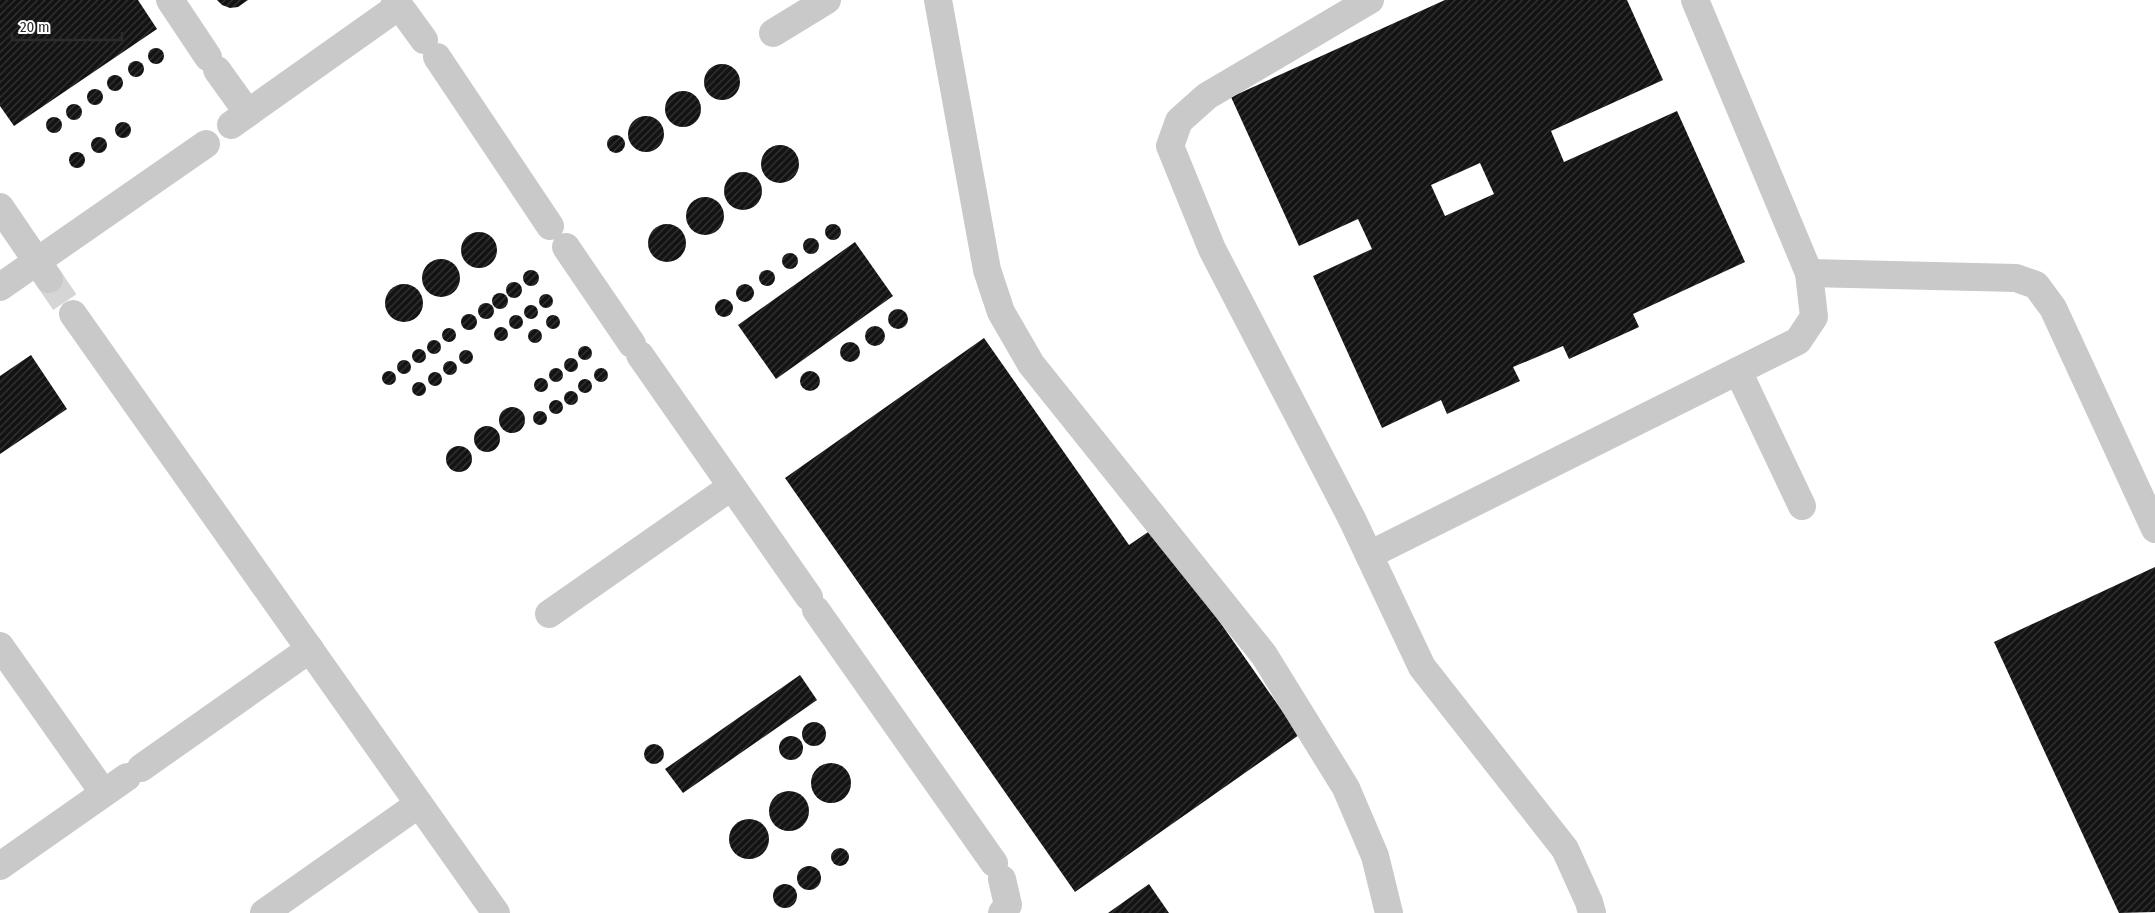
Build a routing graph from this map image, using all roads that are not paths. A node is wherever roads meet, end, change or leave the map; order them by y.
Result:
1 (170, 0) edge
2 (827, 0) edge
3 (938, 0) edge
4 (1370, 0) edge
5 (1695, 0) edge
6 (397, 3) edge
7 (774, 33) dead end
8 (206, 144) dead end
9 (0, 207) edge
10 (43, 270) junction
11 (1809, 273) junction
12 (0, 287) edge
13 (73, 314) tunnel mouth
14 (1738, 371) junction
15 (731, 486) junction
16 (1802, 506) dead end
17 (2155, 529) edge
18 (1369, 555) junction
19 (549, 614) dead end
20 (0, 646) edge
21 (310, 649) junction
22 (103, 792) junction
23 (419, 804) junction
24 (0, 866) edge
25 (264, 913) edge
26 (496, 913) edge
27 (1002, 913) edge
28 (1389, 913) edge
29 (1592, 913) edge

1 - 6 lane
2 - 7 lane
3 - 28 lane
4 - 18 lane
5 - 11 lane
6 - 15 lane
8 - 10 lane
9 - 10 lane
10 - 12 lane
11 - 14 lane
11 - 17 lane
13 - 21 lane
14 - 16 lane
14 - 18 lane
15 - 19 lane
15 - 27 lane
18 - 29 lane
20 - 22 lane
21 - 22 lane
21 - 23 lane
22 - 24 lane
23 - 25 lane
23 - 26 lane

